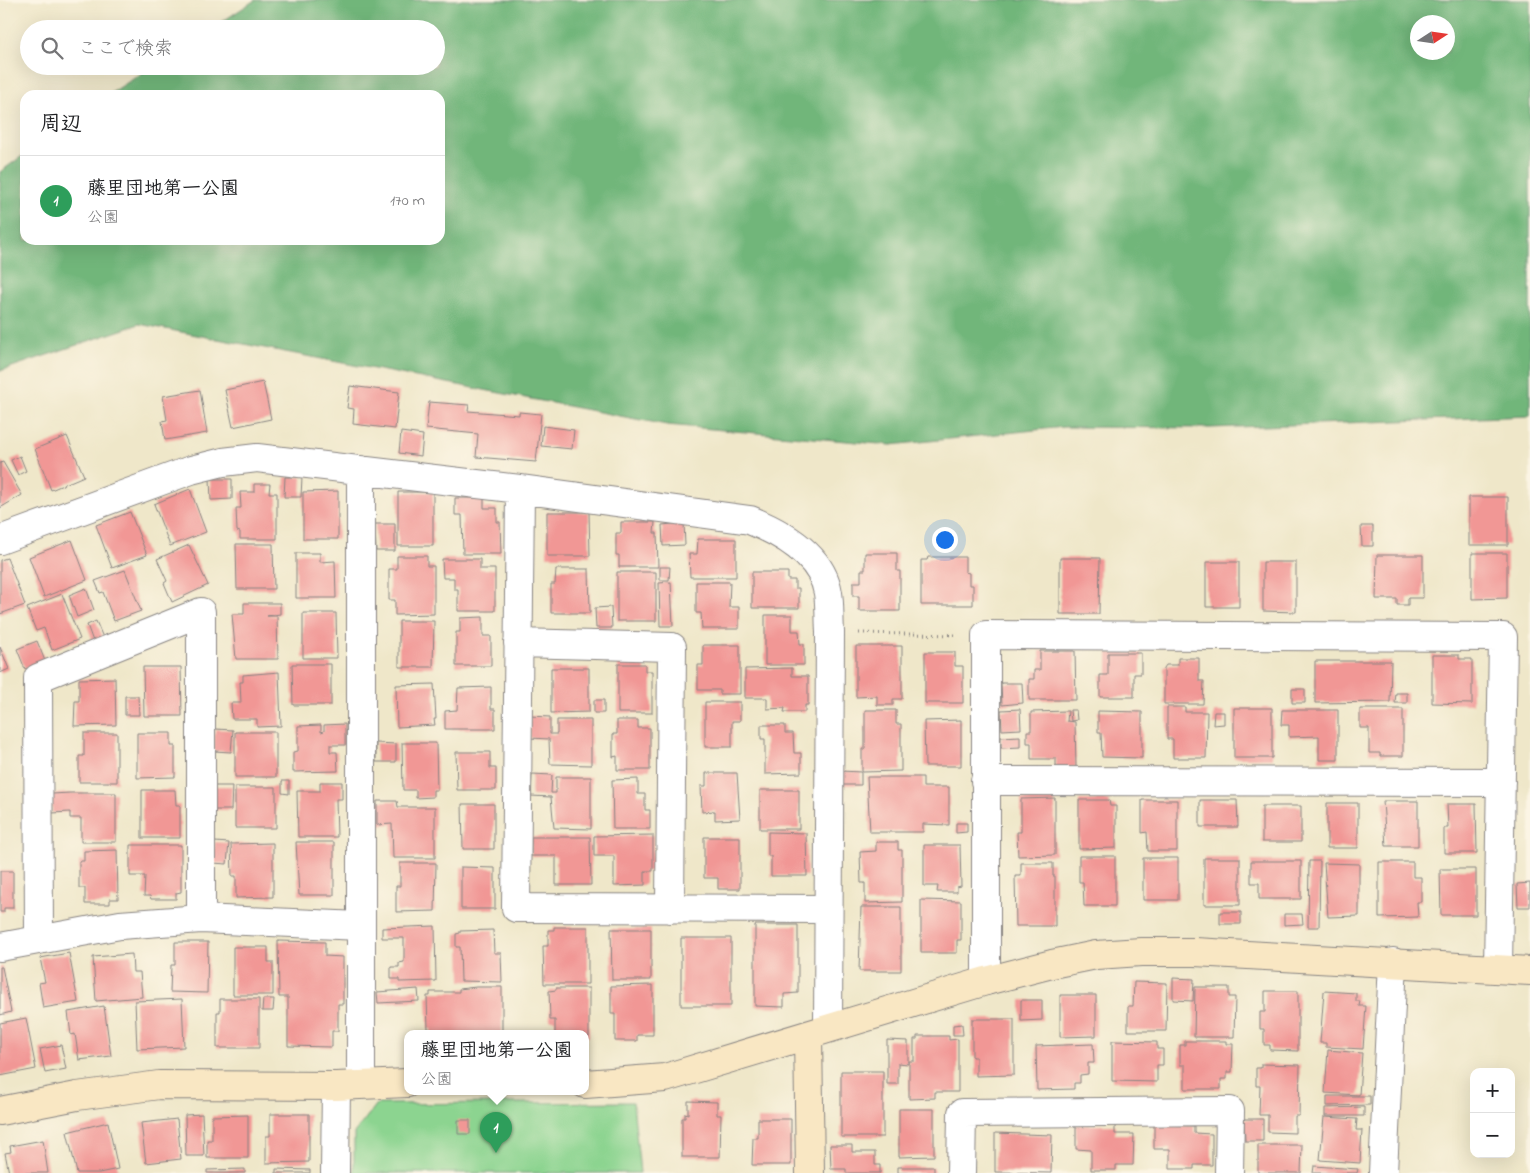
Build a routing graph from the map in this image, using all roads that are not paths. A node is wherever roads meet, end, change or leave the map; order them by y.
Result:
1 (361, 470) junction
2 (520, 489) junction
3 (0, 540) edge
4 (518, 643) junction
5 (985, 781) junction
6 (1501, 782) junction
7 (670, 909) junction
8 (827, 909) junction
9 (201, 919) junction
10 (360, 926) junction
11 (39, 938) junction
12 (0, 947) edge
13 (1393, 962) junction
14 (1498, 969) junction
15 (1530, 971) edge
16 (986, 981) junction
17 (818, 1032) junction
18 (404, 1083) edge
19 (348, 1084) junction
20 (589, 1084) edge
21 (0, 1111) edge
22 (335, 1173) edge
23 (810, 1173) edge
24 (961, 1173) edge
25 (1229, 1173) edge
26 (1383, 1173) edge

1 - 2 street
1 - 3 street
1 - 10 street
2 - 4 street
2 - 8 street
4 - 7 street
4 - 7 street
5 - 6 street
5 - 6 street
5 - 16 street
6 - 14 street
7 - 8 street
8 - 17 street
9 - 10 street
9 - 11 street
9 - 11 street
10 - 19 street
11 - 12 street
13 - 14 street
13 - 16 street
13 - 26 street
14 - 15 street
16 - 17 street
17 - 20 street
17 - 23 street
18 - 19 street
19 - 21 street
19 - 22 street
24 - 25 street

